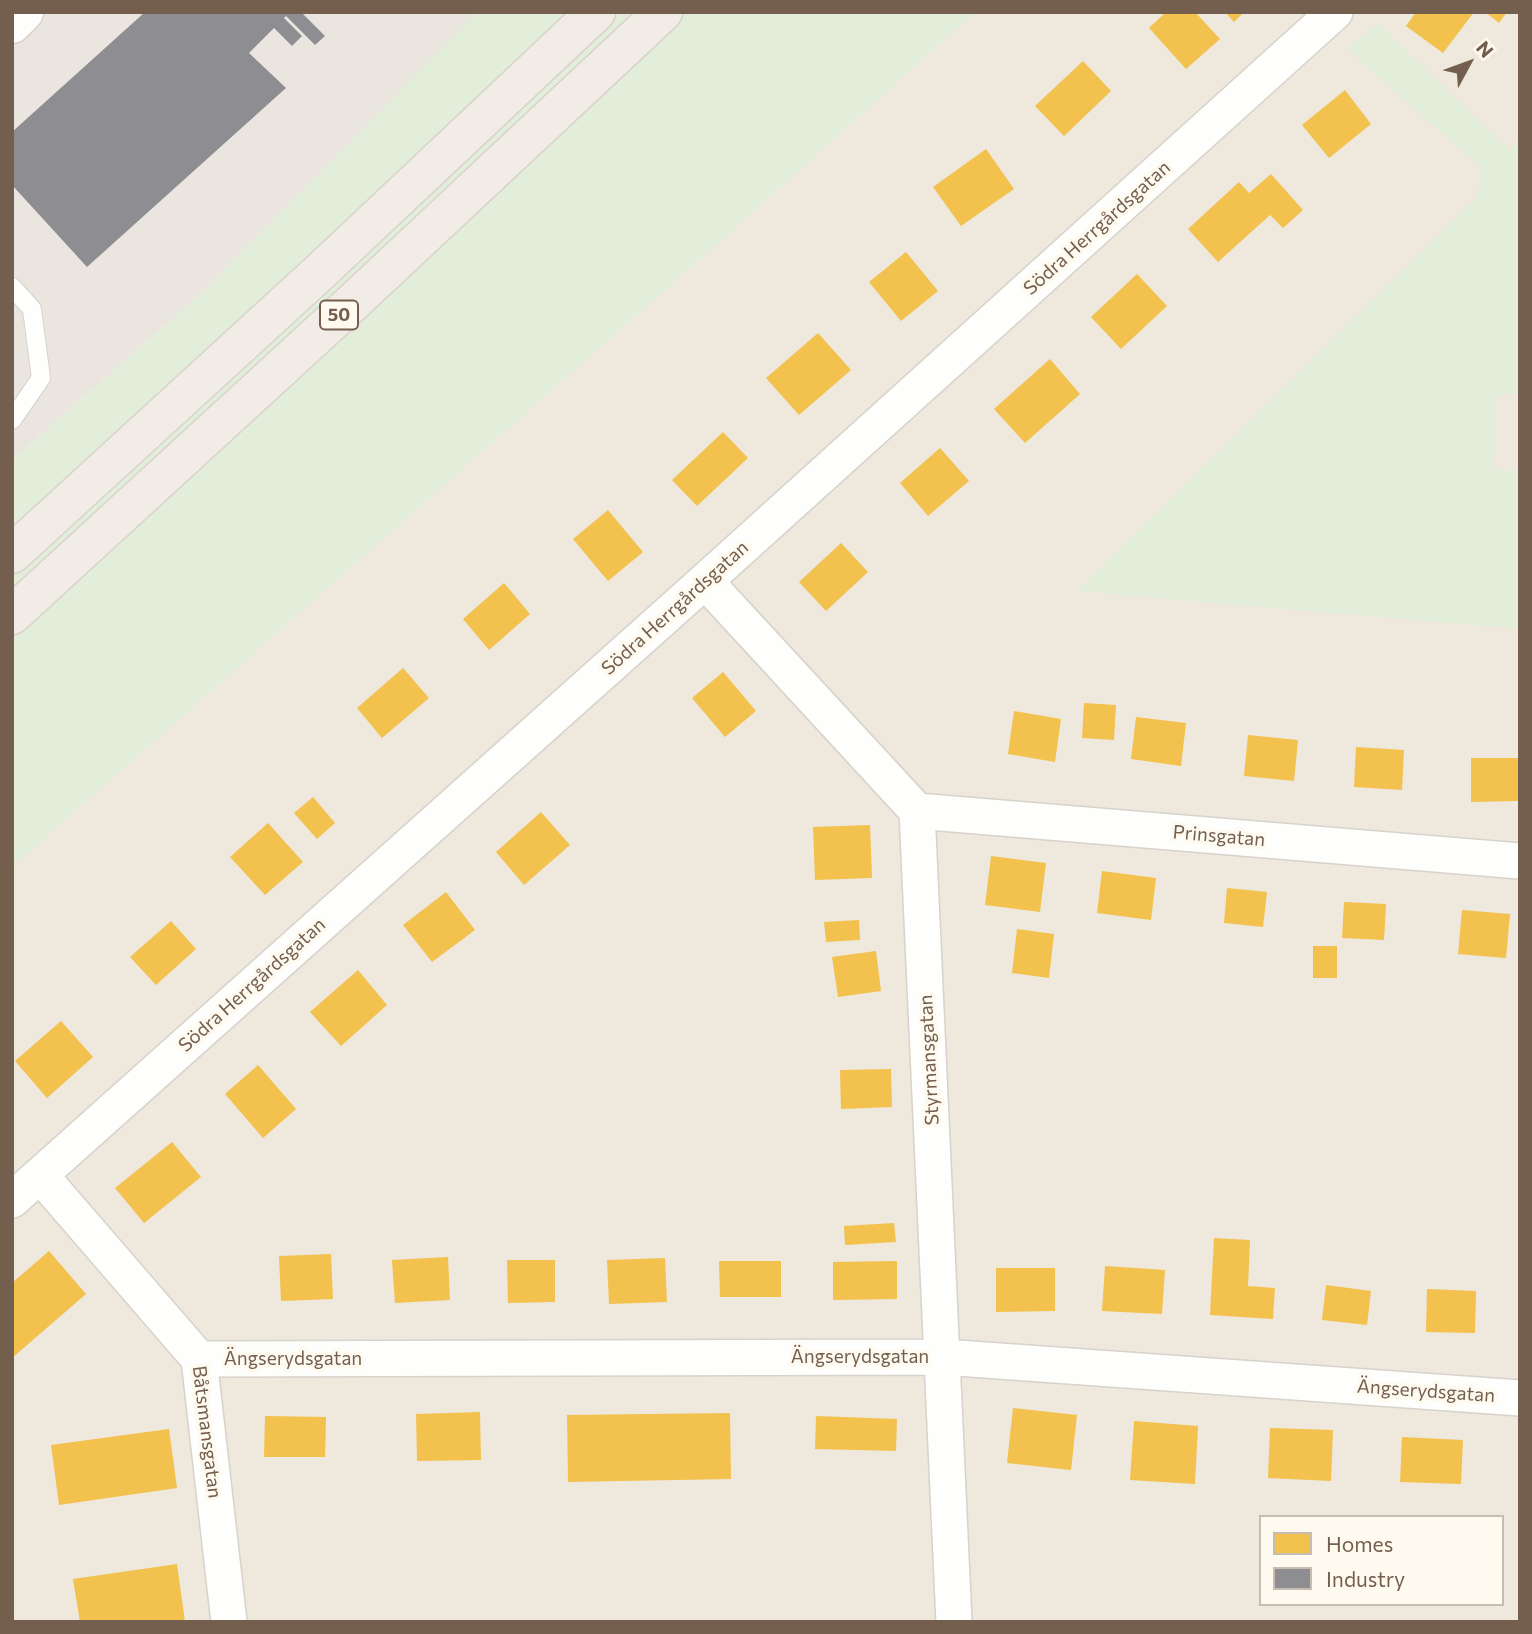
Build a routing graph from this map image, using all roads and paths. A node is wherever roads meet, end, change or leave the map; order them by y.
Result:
1 (24, 12) edge
2 (596, 12) edge
3 (663, 12) edge
4 (1335, 12) edge
5 (12, 24) edge
6 (12, 287) edge
7 (12, 420) edge
8 (12, 554) edge
9 (705, 581) junction
10 (12, 615) edge
11 (917, 811) junction
12 (1520, 861) edge
13 (40, 1175) junction
14 (12, 1200) edge
15 (943, 1357) junction
16 (199, 1359) junction
17 (1520, 1398) edge
18 (229, 1622) edge
19 (954, 1622) edge

1 - 5 street
2 - 8 highway, 50
3 - 10 highway, 50
4 - 9 street, Södra Herrgårdsgatan
6 - 7 lane
9 - 11 street
9 - 13 street, Södra Herrgårdsgatan
11 - 12 street, Prinsgatan
11 - 15 street, Styrmansgatan
13 - 14 street, Södra Herrgårdsgatan
13 - 16 street, Båtsmansgatan
15 - 16 street, Ängserydsgatan
15 - 17 street, Ängserydsgatan
15 - 19 street, Styrmansgatan
16 - 18 street, Båtsmansgatan

